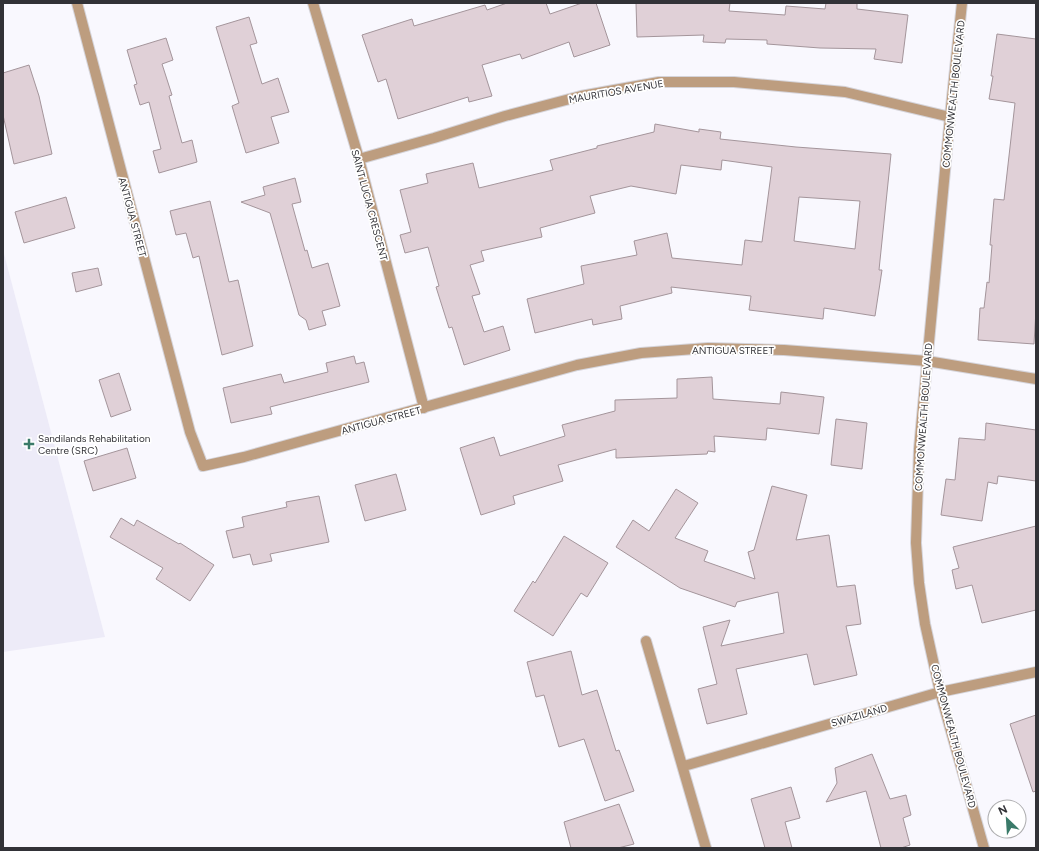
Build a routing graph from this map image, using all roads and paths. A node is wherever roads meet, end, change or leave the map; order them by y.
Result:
1 (77, 3) edge
2 (313, 3) edge
3 (962, 3) edge
4 (950, 117) junction
5 (359, 159) junction
6 (927, 361) junction
7 (1036, 379) edge
8 (424, 408) junction
9 (646, 641) dead end
10 (1036, 672) edge
11 (940, 692) junction
12 (684, 766) junction
13 (706, 848) edge
14 (984, 848) edge

1 - 8 street, ANTIGUA STREET
2 - 5 street, SAINT LUCIA CRESCENT
3 - 4 street, COMMONWEALTH BOULEVARD
4 - 5 street, MAURITIOS AVENUE
4 - 6 street, COMMONWEALTH BOULEVARD
5 - 8 street, SAINT LUCIA CRESCENT
6 - 7 street, ANTIGUA STREET
6 - 8 street, ANTIGUA STREET
6 - 11 street, COMMONWEALTH BOULEVARD
9 - 12 street
10 - 11 street, SWAZILAND
11 - 12 street, SWAZILAND
11 - 14 street, COMMONWEALTH BOULEVARD
12 - 13 street

